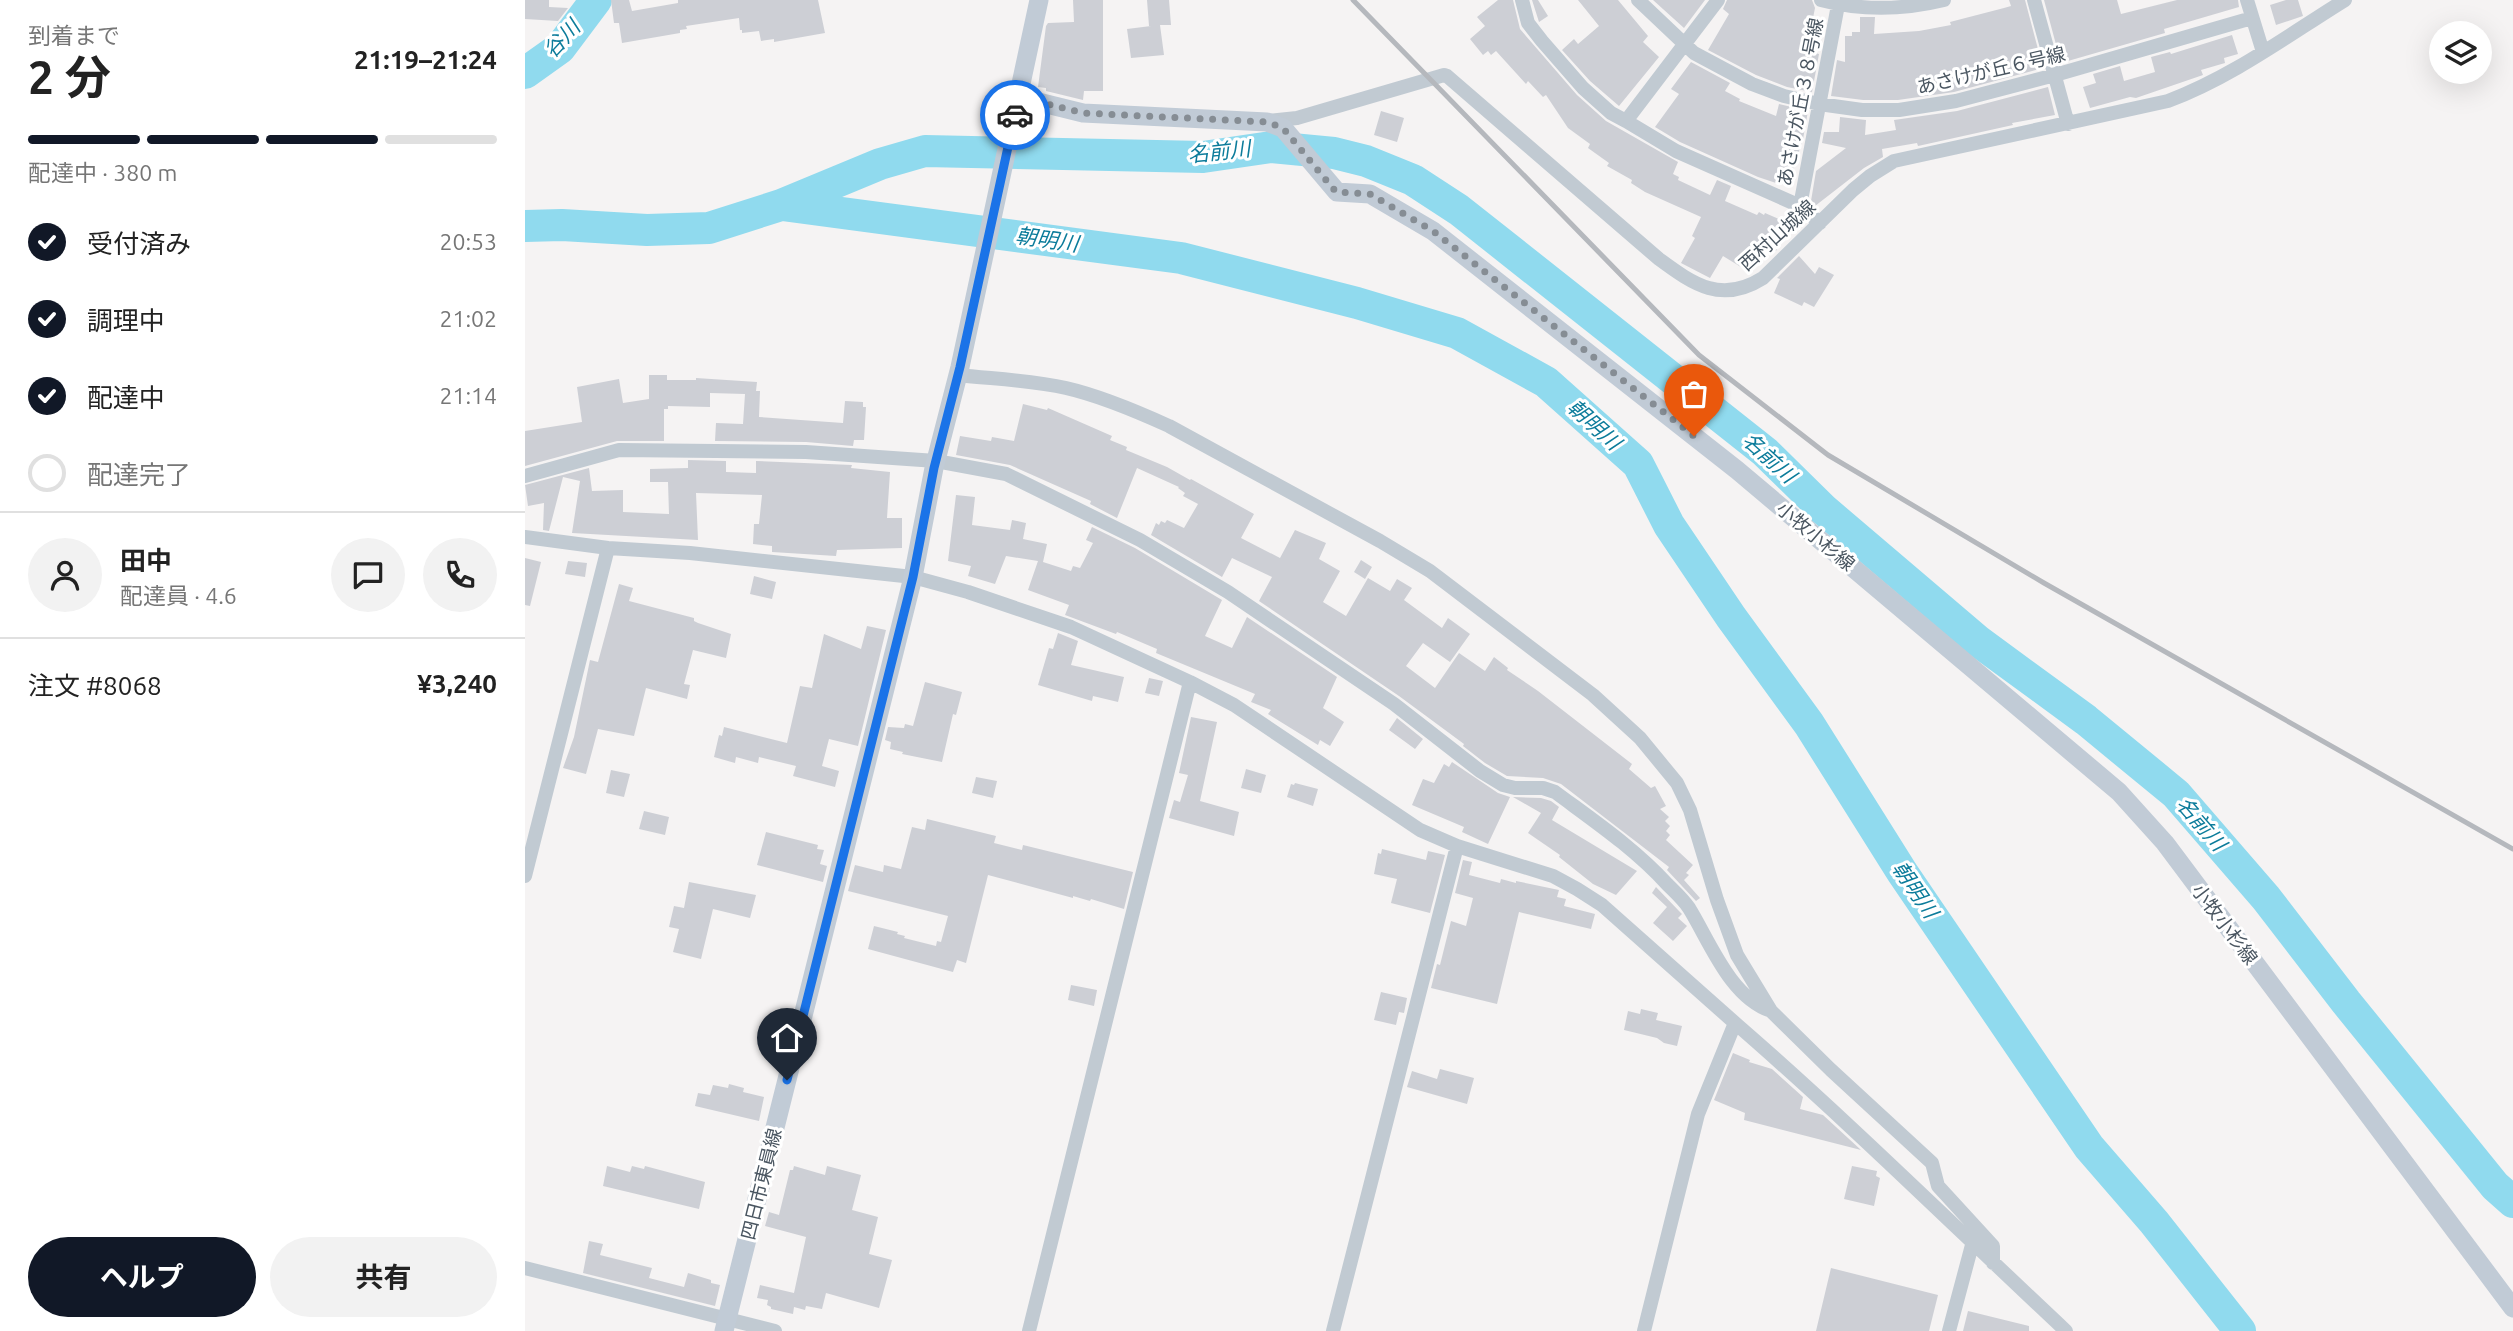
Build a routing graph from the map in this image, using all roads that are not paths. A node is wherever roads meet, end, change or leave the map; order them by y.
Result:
1 (1039, 0) edge
2 (1522, 0) edge
3 (1638, 0) edge
4 (1718, 0) edge
5 (1821, 0) edge
6 (1944, 0) edge
7 (2034, 0) edge
8 (2247, 0) edge
9 (2344, 0) edge
10 (1838, 5) junction
11 (2252, 18) junction
12 (1682, 44) junction
13 (2263, 52) junction
14 (2055, 75) junction
15 (1819, 104) junction
16 (1017, 106) junction
17 (1626, 121) junction
18 (2069, 124) junction
19 (1275, 125) junction
20 (1800, 206) junction
21 (1820, 223) junction
22 (959, 371) junction
23 (936, 461) junction
24 (525, 476) edge
25 (525, 537) edge
26 (608, 548) junction
27 (913, 577) junction
28 (1190, 682) junction
29 (1457, 846) junction
30 (525, 876) edge
31 (1771, 1011) junction
32 (1735, 1023) junction
33 (1972, 1245) junction
34 (1993, 1263) junction
35 (525, 1268) edge
36 (2513, 1308) edge
37 (726, 1325) edge
38 (775, 1331) edge
39 (1029, 1331) edge
40 (1333, 1331) edge
41 (1644, 1331) edge
42 (1949, 1331) edge
43 (2066, 1331) edge

1 - 16 main road
2 - 17 street
3 - 12 street, あさけが丘６号線
4 - 12 street
5 - 10 street
6 - 10 street
7 - 14 street
8 - 11 street
9 - 13 street, 西村山城線
10 - 15 street, あさけが丘３８号線
11 - 13 street
11 - 14 street, あさけが丘６号線
12 - 15 street, あさけが丘６号線
12 - 17 street
13 - 18 street, 西村山城線
14 - 15 street, あさけが丘６号線
14 - 18 street
15 - 20 street, あさけが丘３８号線
16 - 19 main road
16 - 22 main road, 四日市東員線
17 - 20 street
18 - 21 street, 西村山城線
19 - 21 street, 西村山城線
19 - 36 main road, 小牧小杉線
20 - 21 street
22 - 23 main road, 四日市東員線
22 - 31 street
23 - 24 street
23 - 27 main road, 四日市東員線
23 - 31 street
25 - 26 street
26 - 27 street
26 - 30 street
27 - 28 street
27 - 37 main road, 四日市東員線
28 - 29 street
28 - 39 street
29 - 32 street
29 - 40 street
31 - 34 street
32 - 33 street
32 - 41 street
33 - 34 street
33 - 42 street
34 - 43 street
35 - 37 street
37 - 38 street

